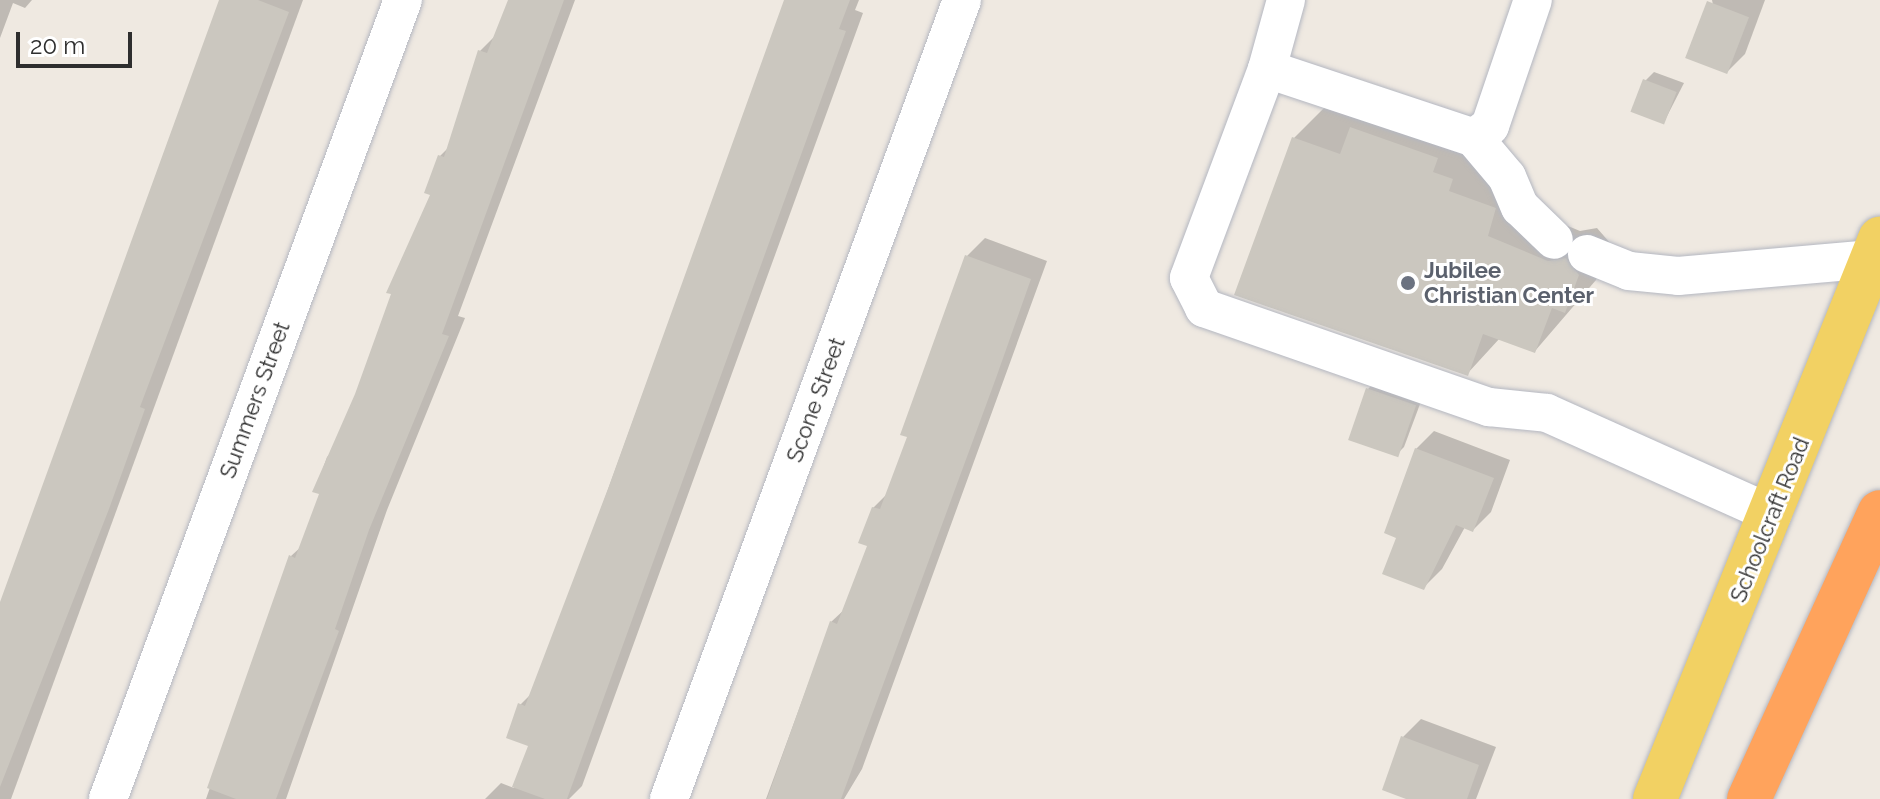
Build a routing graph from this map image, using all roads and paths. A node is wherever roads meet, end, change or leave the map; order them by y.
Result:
1 (403, 0) edge
2 (962, 0) edge
3 (1286, 0) edge
4 (1533, 0) edge
5 (1267, 69) junction
6 (1474, 138) junction
7 (1876, 249) edge
8 (1880, 512) edge
9 (1772, 514) junction
10 (108, 799) edge
11 (669, 799) edge
12 (1655, 799) edge
13 (1749, 799) edge

1 - 10 street, Summers Street
2 - 11 street, Scone Street
3 - 5 street
4 - 6 street
5 - 6 street
5 - 9 street
6 - 7 street
7 - 9 main road, Schoolcraft Road
8 - 13 highway
9 - 12 main road, Schoolcraft Road

